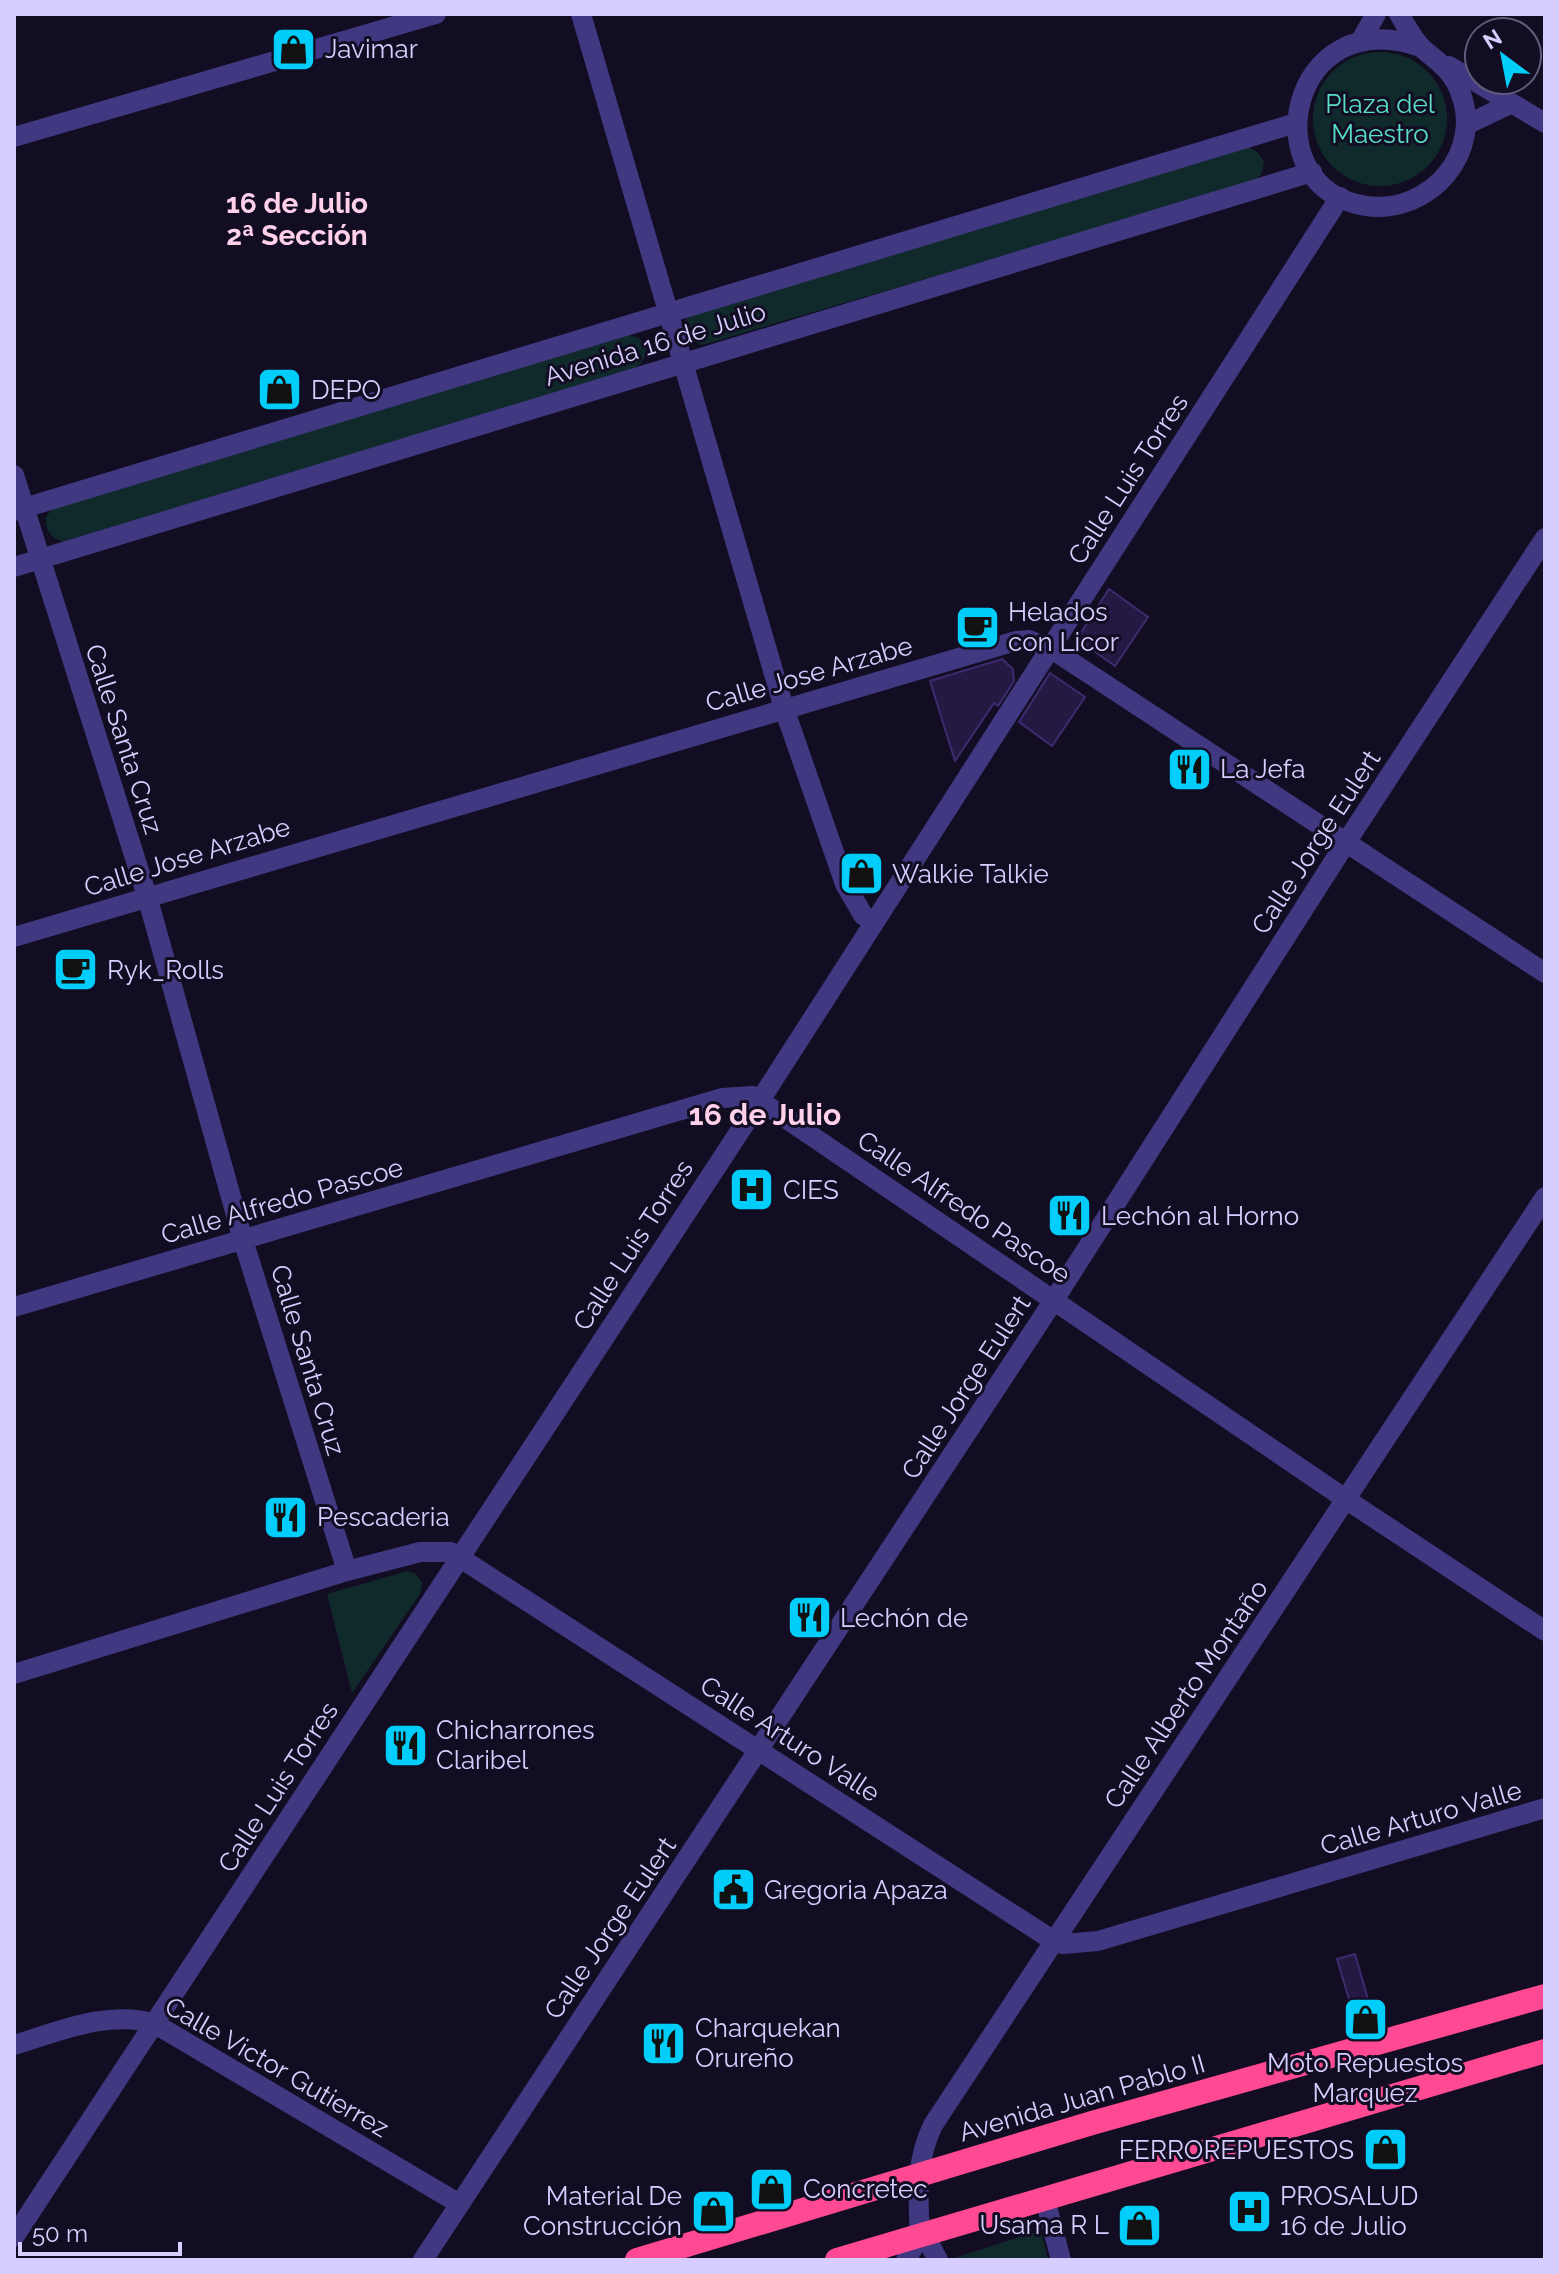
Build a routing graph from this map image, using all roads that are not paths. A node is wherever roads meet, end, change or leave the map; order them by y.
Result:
1 (436, 14) edge
2 (581, 14) edge
3 (1376, 14) edge
4 (1399, 14) edge
5 (1361, 40) junction
6 (1430, 53) junction
7 (1510, 104) junction
8 (1296, 123) junction
9 (1545, 123) edge
10 (1466, 125) junction
11 (14, 137) edge
12 (1312, 172) junction
13 (1340, 197) junction
14 (669, 313) junction
15 (683, 363) junction
16 (14, 475) edge
17 (19, 509) edge
18 (1545, 538) edge
19 (39, 559) junction
20 (14, 567) edge
21 (1050, 648) junction
22 (784, 708) junction
23 (1347, 841) junction
24 (147, 896) junction
25 (874, 922) junction
26 (14, 937) edge
27 (1545, 973) edge
28 (761, 1099) junction
29 (1545, 1197) edge
30 (243, 1240) junction
31 (1054, 1300) junction
32 (14, 1307) edge
33 (1347, 1500) junction
34 (459, 1556) junction
35 (347, 1571) junction
36 (1545, 1631) edge
37 (14, 1674) edge
38 (760, 1750) junction
39 (1545, 1808) edge
40 (1054, 1941) junction
41 (1545, 1996) edge
42 (155, 2024) junction
43 (14, 2045) edge
44 (1545, 2051) edge
45 (917, 2176) junction
46 (1045, 2199) junction
47 (458, 2203) junction
48 (920, 2236) junction
49 (14, 2237) edge
50 (423, 2260) edge
51 (637, 2260) edge
52 (837, 2260) edge
53 (906, 2260) edge
54 (938, 2260) edge
55 (1061, 2260) edge

1 - 11 street
2 - 14 street
3 - 5 street
4 - 6 street
5 - 6 street
5 - 8 street
6 - 7 street
6 - 10 street
7 - 9 street
7 - 10 street
8 - 12 street
8 - 14 street, Avenida 16 de Julio
10 - 13 street
12 - 13 street
12 - 15 street, Avenida 16 de Julio
13 - 21 street, Calle Luis Torres
14 - 15 street
14 - 17 street, Avenida 16 de Julio
15 - 19 street, Avenida 16 de Julio
15 - 22 street
16 - 17 street, Calle Santa Cruz
17 - 19 street, Calle Santa Cruz
18 - 23 street, Calle Jorge Eulert
19 - 20 street, Avenida 16 de Julio
19 - 24 street, Calle Santa Cruz
21 - 22 street, Calle Jose Arzabe
21 - 23 street, Calle Jose Arzabe
21 - 25 street, Calle Luis Torres
22 - 24 street, Calle Jose Arzabe
22 - 25 street
23 - 27 street, Calle Jose Arzabe
23 - 31 street, Calle Jorge Eulert
24 - 26 street, Calle Jose Arzabe
24 - 30 street, Calle Santa Cruz
25 - 28 street, Calle Luis Torres
28 - 30 street, Calle Alfredo Pascoe
28 - 31 street, Calle Alfredo Pascoe
28 - 34 street, Calle Luis Torres
29 - 33 street, Calle Alberto Montaño
30 - 32 street, Calle Alfredo Pascoe
30 - 35 street, Calle Santa Cruz
31 - 33 street, Calle Alfredo Pascoe
31 - 38 street, Calle Jorge Eulert
33 - 36 street, Calle Alfredo Pascoe
33 - 40 street, Calle Alberto Montaño
34 - 35 street, Calle Arturo Valle
34 - 38 street, Calle Arturo Valle
34 - 42 street, Calle Luis Torres
35 - 37 street, Calle Arturo Valle
38 - 40 street, Calle Arturo Valle
38 - 47 street, Calle Jorge Eulert
39 - 40 street, Calle Arturo Valle
40 - 45 street, Calle Alberto Montaño
41 - 45 highway, Avenida Juan Pablo II
42 - 43 street, Calle Victor Gutierrez
42 - 47 street, Calle Victor Gutierrez
42 - 49 street, Calle Luis Torres
44 - 46 highway
45 - 48 street, Calle Alberto Montaño
45 - 51 highway, Avenida Juan Pablo II
46 - 48 highway
46 - 55 street
47 - 50 street, Calle Jorge Eulert
48 - 52 highway
48 - 53 street
48 - 54 street

